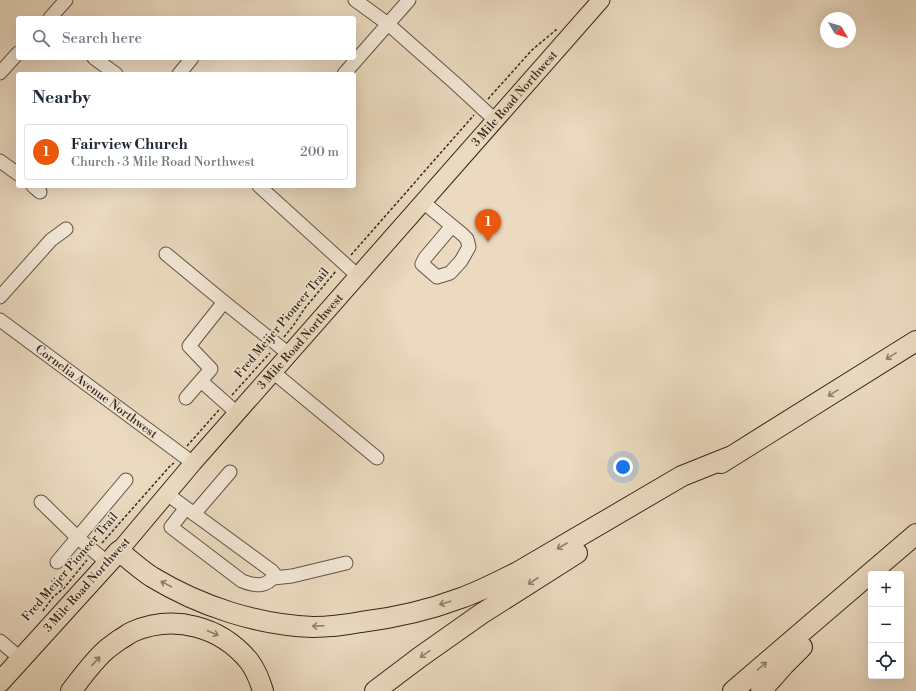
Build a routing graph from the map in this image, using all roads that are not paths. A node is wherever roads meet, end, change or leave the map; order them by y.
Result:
1 (66, 0) edge
2 (355, 0) edge
3 (409, 0) edge
4 (601, 0) edge
5 (52, 16) edge
6 (388, 24) junction
7 (16, 55) edge
8 (97, 60) edge
9 (190, 60) edge
10 (1, 70) edge
11 (113, 72) edge
12 (181, 72) edge
13 (346, 72) edge
14 (495, 120) junction
15 (0, 160) edge
16 (16, 172) edge
17 (261, 188) edge
18 (423, 202) junction
19 (452, 226) dead end
20 (66, 229) dead end
21 (166, 254) dead end
22 (358, 276) junction
23 (0, 297) edge
24 (224, 302) junction
25 (0, 320) edge
26 (916, 341) edge
27 (283, 350) junction
28 (273, 372) junction
29 (200, 381) junction
30 (186, 398) dead end
31 (232, 407) junction
32 (732, 456) junction
33 (377, 458) dead end
34 (187, 459) junction
35 (230, 472) dead end
36 (126, 480) dead end
37 (167, 494) junction
38 (41, 502) dead end
39 (190, 511) junction
40 (916, 536) edge
41 (78, 538) junction
42 (107, 555) junction
43 (57, 562) dead end
44 (346, 563) dead end
45 (883, 571) edge
46 (273, 578) junction
47 (868, 586) edge
48 (0, 641) edge
49 (21, 659) junction
50 (0, 682) edge
51 (71, 691) edge
52 (263, 691) edge
53 (375, 691) edge
54 (733, 691) edge
55 (762, 691) edge

1 - 5 street
2 - 6 street
3 - 6 street
4 - 14 main road, 3 Mile Road Northwest
6 - 13 street
6 - 14 street
7 - 10 street
8 - 11 street
9 - 12 street
14 - 18 main road, 3 Mile Road Northwest
15 - 16 street
17 - 22 street
18 - 19 street
18 - 22 main road, 3 Mile Road Northwest
20 - 23 street
21 - 24 street
22 - 27 main road, 3 Mile Road Northwest
24 - 27 street
24 - 29 street
25 - 34 street, Cornelia Avenue Northwest
26 -> 32 highway
27 - 28 main road, 3 Mile Road Northwest
28 - 31 main road, 3 Mile Road Northwest
28 - 33 street
29 - 30 street
29 - 31 street
31 - 34 main road, 3 Mile Road Northwest
32 -> 42 highway
32 -> 53 highway
34 - 37 main road, 3 Mile Road Northwest
35 - 39 street
36 - 41 street
37 - 39 street
37 - 42 main road, 3 Mile Road Northwest
38 - 41 street
39 - 46 street
39 - 46 street
40 - 45 highway
54 -> 40 highway
41 - 42 street
41 - 43 street
42 - 49 highway, 3 Mile Road Northwest
44 - 46 street
47 - 55 highway
48 - 49 street
49 - 50 highway, 3 Mile Road Northwest
51 -> 52 highway

